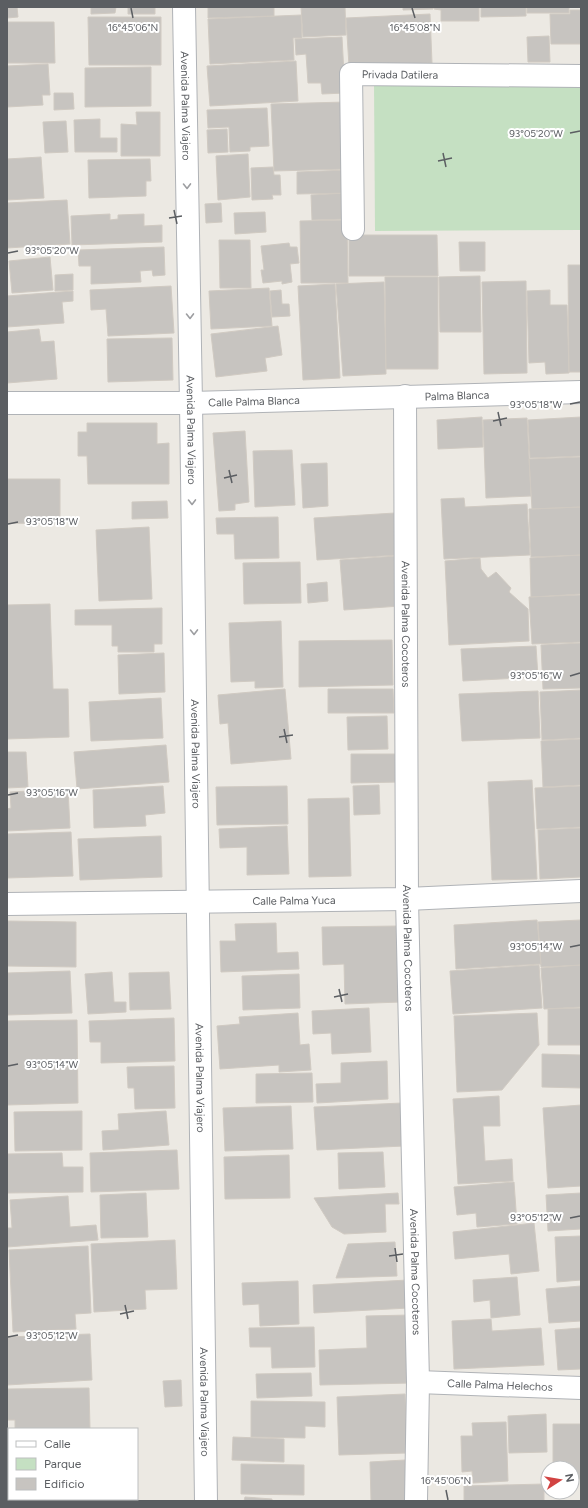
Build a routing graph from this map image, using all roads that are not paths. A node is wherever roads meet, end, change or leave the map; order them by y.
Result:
1 (184, 7) edge
2 (581, 76) edge
3 (354, 229) dead end
4 (581, 392) edge
5 (405, 396) junction
6 (191, 402) junction
7 (7, 403) edge
8 (581, 891) edge
9 (407, 898) junction
10 (197, 901) junction
11 (7, 904) edge
12 (418, 1382) junction
13 (581, 1388) edge
14 (206, 1501) edge
15 (416, 1501) edge

1 -> 6 street, Avenida Palma Viajero
2 - 3 street, Privada Datilera
4 - 5 street, Palma Blanca
5 - 6 street, Calle Palma Blanca
5 - 9 street, Avenida Palma Cocoteros
6 - 7 street, Calle Palma Blanca
6 -> 10 street, Avenida Palma Viajero
8 - 9 street, Calle Palma Yuca
9 - 10 street, Calle Palma Yuca
9 - 12 street, Avenida Palma Cocoteros
10 - 11 street, Calle Palma Yuca
10 - 14 street, Avenida Palma Viajero
12 - 13 street, Calle Palma Helechos
12 - 15 street, Avenida Palma Cocoteros

